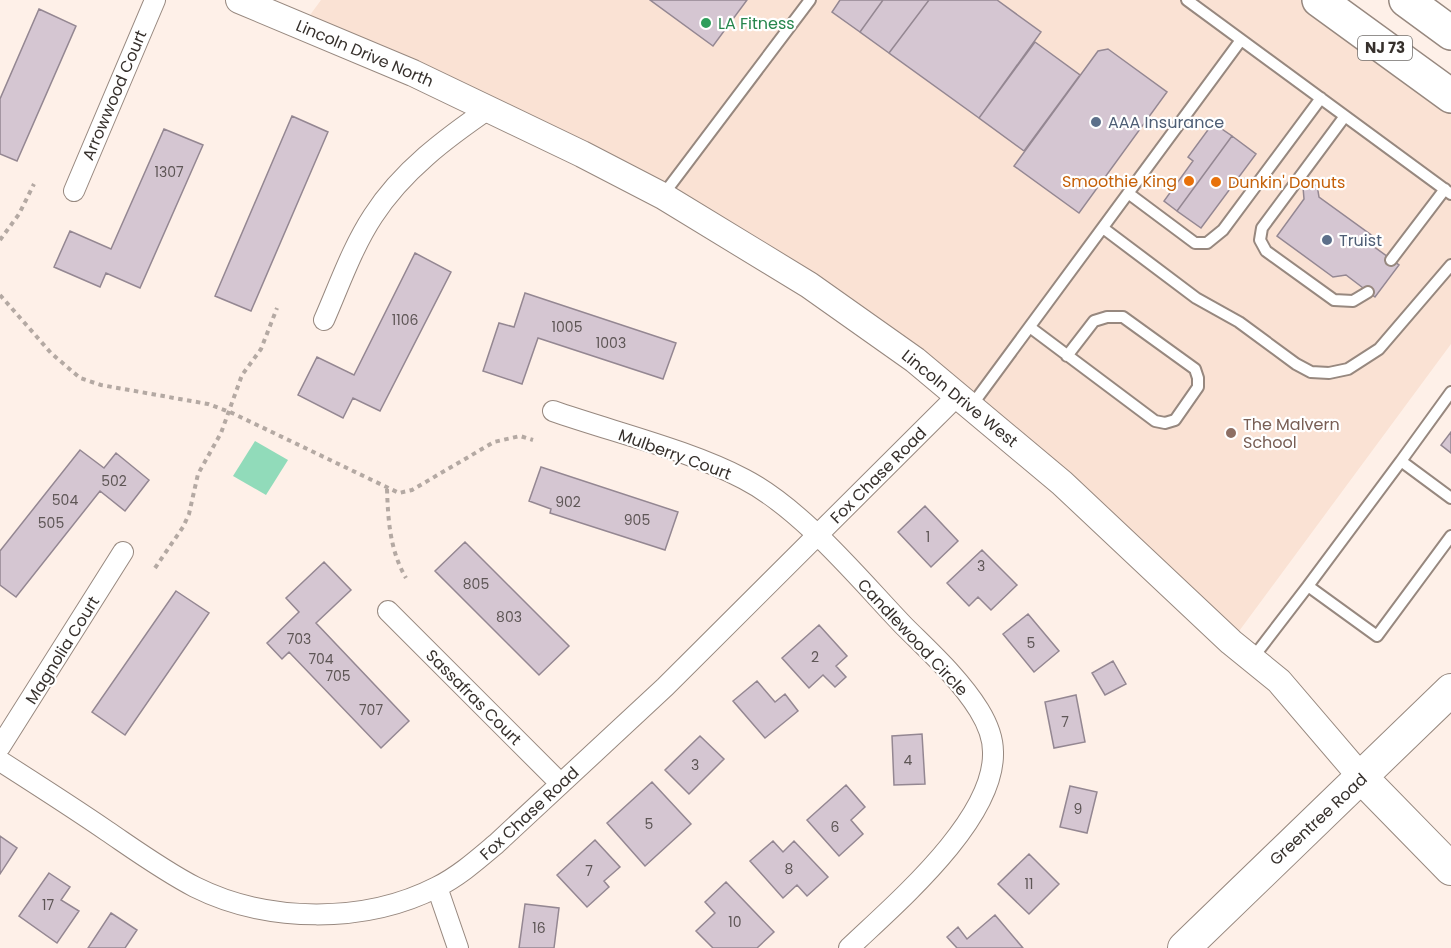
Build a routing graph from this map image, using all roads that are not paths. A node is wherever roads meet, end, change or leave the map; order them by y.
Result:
1 (155, 0) edge
2 (239, 0) edge
3 (810, 0) edge
4 (1187, 0) edge
5 (1319, 0) edge
6 (1406, 0) edge
7 (1434, 0) edge
8 (1451, 19) edge
9 (1451, 33) edge
10 (1241, 40) junction
11 (1451, 96) edge
12 (1321, 98) junction
13 (490, 108) junction
14 (1345, 116) junction
15 (74, 191) dead end
16 (1448, 192) edge
17 (1128, 193) junction
18 (663, 196) junction
19 (1103, 228) junction
20 (1391, 260) dead end
21 (1451, 265) edge
22 (1368, 291) dead end
23 (324, 320) dead end
24 (1031, 328) junction
25 (1067, 356) junction
26 (1451, 393) edge
27 (965, 399) junction
28 (553, 411) dead end
29 (1401, 461) junction
30 (1451, 498) edge
31 (816, 536) junction
32 (1451, 536) edge
33 (123, 552) dead end
34 (1308, 586) junction
35 (388, 611) dead end
36 (1252, 660) junction
37 (1451, 690) edge
38 (0, 747) edge
39 (0, 761) edge
40 (1362, 778) junction
41 (560, 783) junction
42 (1451, 869) edge
43 (437, 887) junction
44 (458, 948) edge
45 (849, 948) edge
46 (1184, 948) edge

1 - 15 street, Arrowwood Court
2 - 13 street, Lincoln Drive North
3 - 18 lane
4 - 10 lane
5 - 11 highway, NJ 73
6 - 9 highway
7 - 8 highway
10 - 12 lane
10 - 17 lane
12 - 14 lane
12 - 17 lane
13 - 18 street, Lincoln Drive West
13 - 23 street
14 - 16 lane
14 - 22 lane
16 - 20 lane
17 - 19 lane
18 - 27 street, Lincoln Drive West
19 - 21 lane
19 - 24 lane
24 - 25 lane
24 - 27 lane
25 - 25 lane
26 - 29 lane
27 - 31 street, Fox Chase Road
27 - 36 street, Lincoln Drive West
28 - 31 street, Mulberry Court
29 - 30 lane
29 - 34 lane
31 - 41 street, Fox Chase Road
31 - 45 street, Candlewood Circle
32 - 34 lane
33 - 38 street, Magnolia Court
34 - 36 lane
35 - 41 street, Sassafras Court
36 - 40 street, Lincoln Drive West
37 - 40 main road, Greentree Road
39 - 43 street, Fox Chase Road
40 - 42 main road
40 - 46 main road, Greentree Road
41 - 43 street, Fox Chase Road
43 - 44 street

